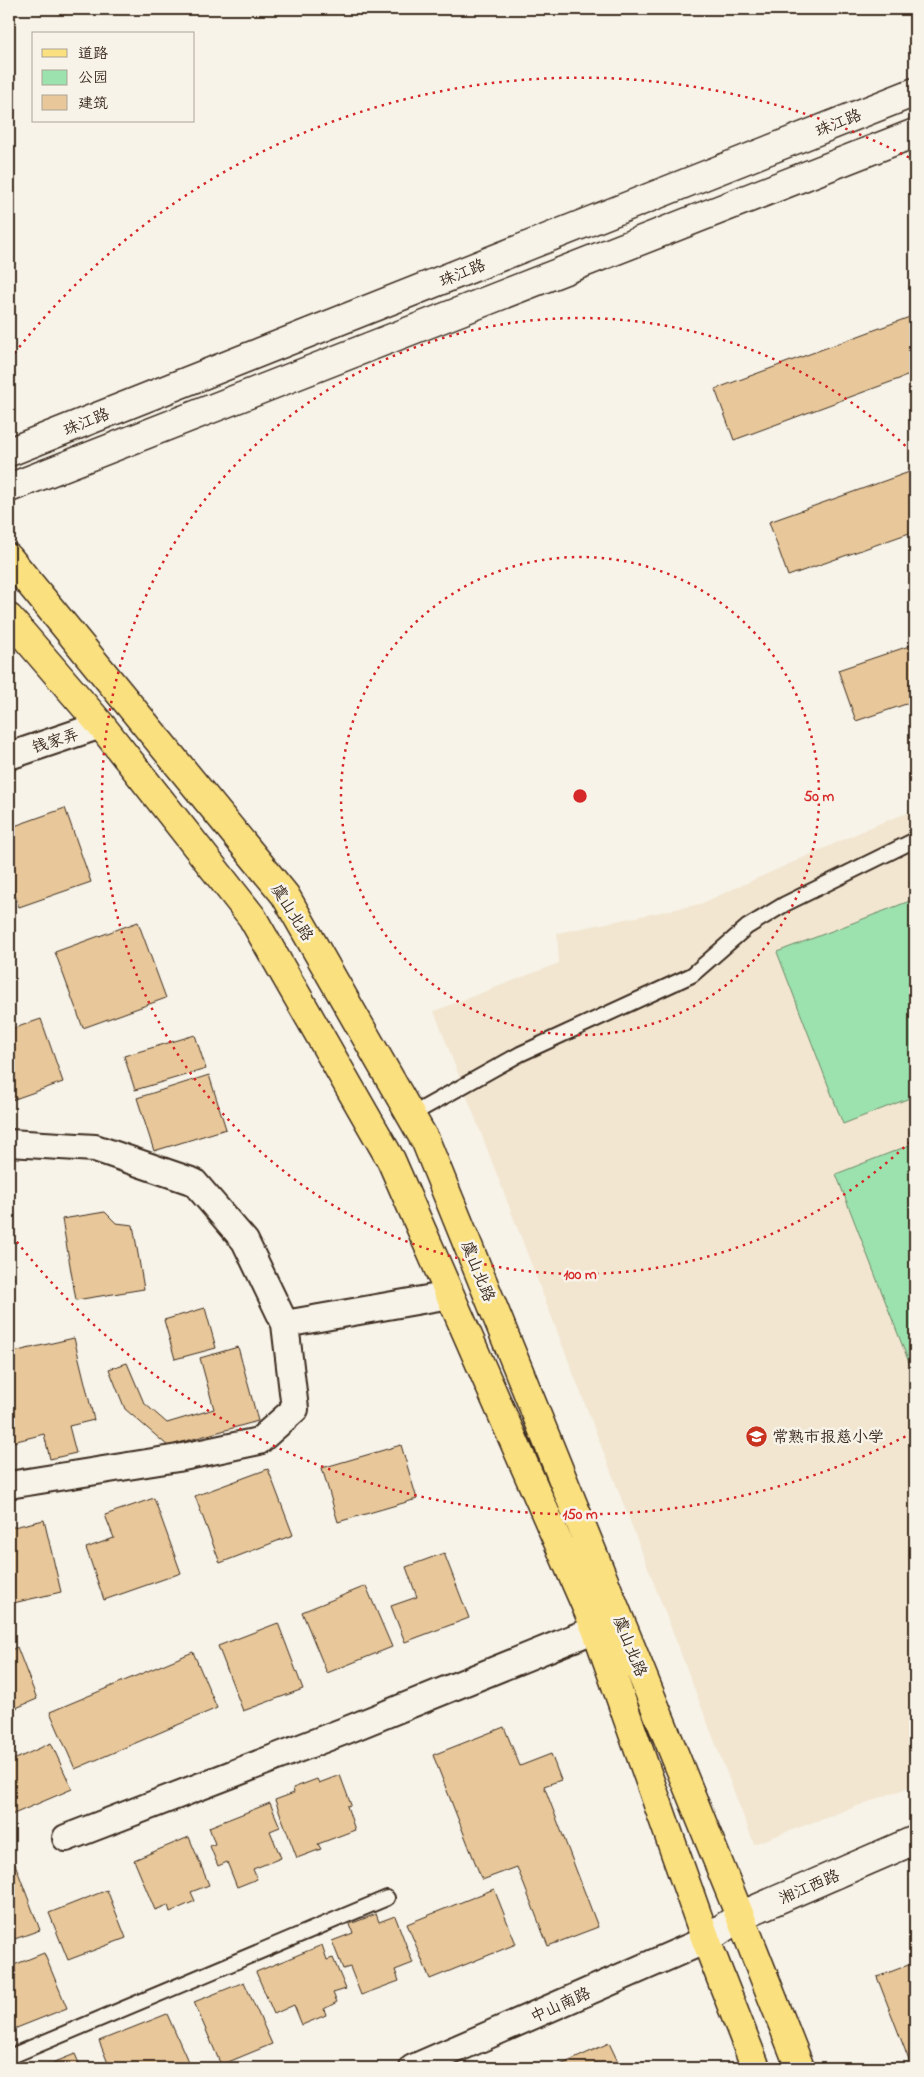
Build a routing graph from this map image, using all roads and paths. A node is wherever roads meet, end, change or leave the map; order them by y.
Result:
1 (915, 92) edge
2 (915, 133) edge
3 (9, 452) edge
4 (9, 488) edge
5 (9, 558) edge
6 (9, 618) edge
7 (101, 725) junction
8 (9, 756) edge
9 (915, 840) edge
10 (411, 1115) junction
11 (9, 1143) edge
12 (450, 1295) junction
13 (285, 1324) junction
14 (9, 1485) edge
15 (596, 1629) junction
16 (66, 1838) dead end
17 (915, 1840) edge
18 (387, 1898) dead end
19 (740, 1916) junction
20 (706, 1940) junction
21 (9, 2057) edge
22 (413, 2068) edge
23 (756, 2068) edge
24 (800, 2068) edge

1 - 3 main road, 珠江路
2 - 4 main road, 珠江路
5 - 10 main road, 虞山北路
6 - 7 main road, 虞山北路
7 - 8 street, 钱家弄
7 - 12 main road, 虞山北路
9 - 10 lane
10 - 19 main road, 虞山北路
11 - 13 street
12 - 13 street
12 - 15 main road, 虞山北路
13 - 14 street
15 - 16 street
15 - 20 main road, 虞山北路
17 - 19 main road, 湘江西路
18 - 21 lane
19 - 20 main road, 湘江西路
19 - 24 main road, 虞山北路
20 - 22 street, 中山南路
20 - 23 main road, 虞山北路

